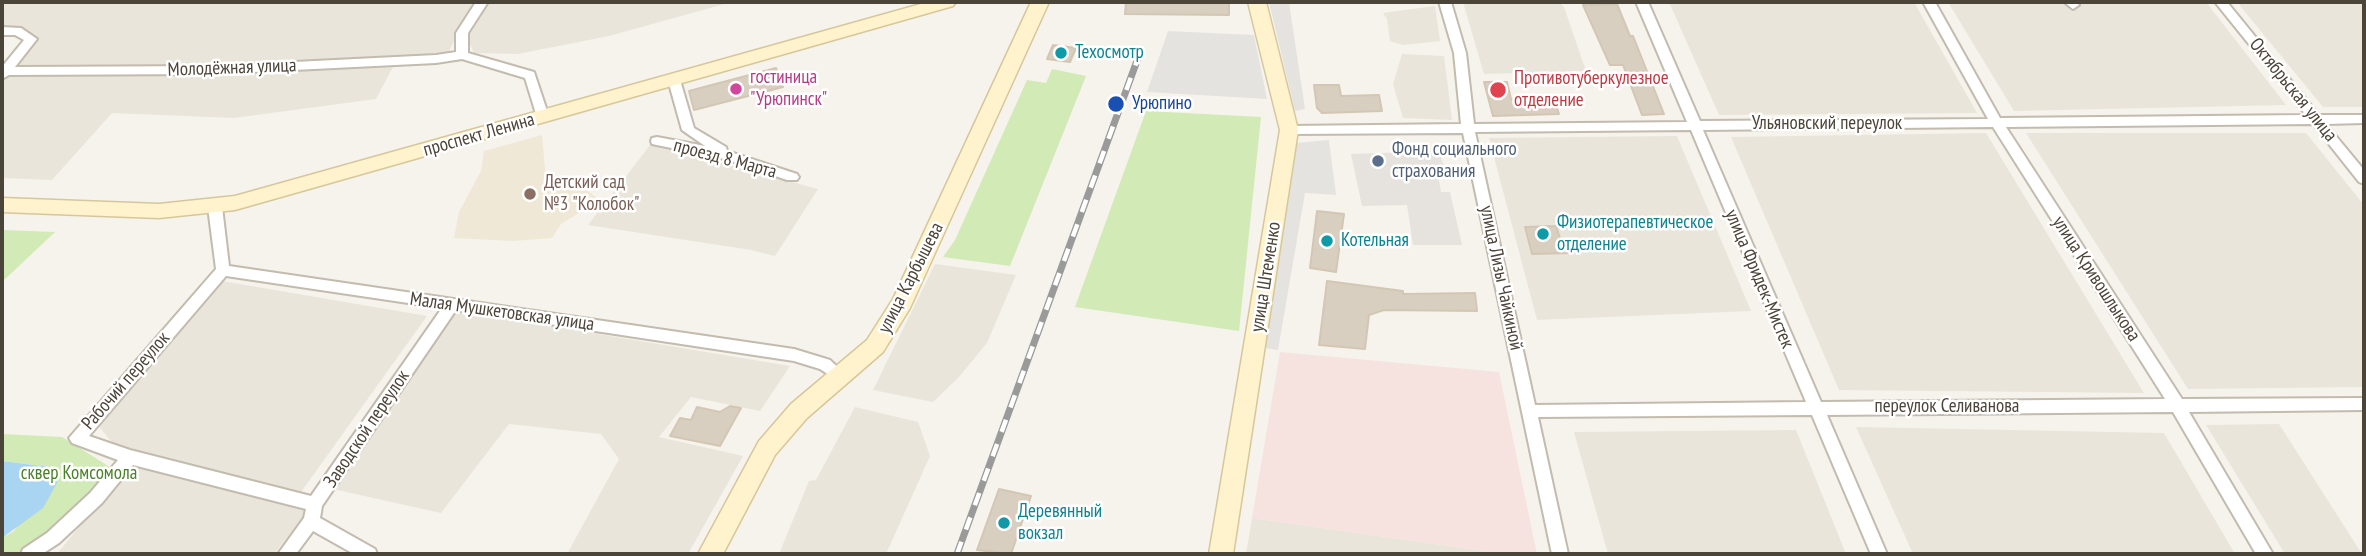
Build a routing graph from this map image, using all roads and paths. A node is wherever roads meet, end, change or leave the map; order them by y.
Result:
1 (482, 2) edge
2 (947, 2) edge
3 (1040, 2) edge
4 (1257, 2) edge
5 (1445, 2) edge
6 (1643, 2) edge
7 (1929, 2) edge
8 (2221, 2) edge
9 (2, 31) edge
10 (462, 55) junction
11 (3, 72) edge
12 (674, 80) junction
13 (543, 117) junction
14 (2364, 119) edge
15 (2316, 120) junction
16 (1996, 122) junction
17 (1694, 125) junction
18 (1468, 128) junction
19 (1289, 130) junction
20 (657, 141) dead end
21 (731, 156) junction
22 (792, 177) dead end
23 (2364, 179) edge
24 (2, 205) edge
25 (215, 207) junction
26 (223, 271) junction
27 (452, 305) junction
28 (840, 376) junction
29 (2364, 404) edge
30 (2177, 405) junction
31 (1814, 408) junction
32 (1530, 411) junction
33 (130, 457) junction
34 (313, 512) junction
35 (29, 554) edge
36 (286, 554) edge
37 (369, 554) edge
38 (710, 554) edge
39 (1221, 554) edge
40 (1560, 554) edge
41 (1879, 554) edge
42 (2265, 554) edge

1 - 10 street
2 - 12 main road, проспект Ленина
3 - 28 main road, улица Карбышева
4 - 19 main road, улица Штеменко
5 - 18 street, улица Лизы Чайкиной
6 - 17 street, улица Фридек-Мистек
7 - 16 street, улица Кривошлыкова
8 - 15 street, Октябрьская улица
9 - 11 street
10 - 11 street, Молодёжная улица
10 - 13 street
12 - 13 main road, проспект Ленина
12 - 21 street
13 - 25 main road, проспект Ленина
14 - 15 street, Ульяновский переулок
15 - 16 street, Ульяновский переулок
15 - 23 street, Октябрьская улица
16 - 17 street, Ульяновский переулок
16 - 30 street, улица Кривошлыкова
17 - 18 street, Ульяновский переулок
17 - 31 street, улица Фридек-Мистек
18 - 19 street, Ульяновский переулок
18 - 32 street, улица Лизы Чайкиной
19 - 39 main road, улица Штеменко
20 - 21 street, проезд 8 Марта
21 - 22 street, проезд 8 Марта
24 - 25 main road, проспект Ленина
25 - 26 street
26 - 27 street, Малая Мушкетовская улица
26 - 33 street, Рабочий переулок
27 - 28 street, Малая Мушкетовская улица
27 - 34 street, Заводской переулок
28 - 38 main road, улица Карбышева
29 - 30 street, переулок Селиванова
30 - 31 street, переулок Селиванова
30 - 42 street, улица Кривошлыкова
31 - 32 street, переулок Селиванова
31 - 41 street, улица Фридек-Мистек
32 - 40 street, улица Лизы Чайкиной
33 - 34 street
33 - 35 street
34 - 36 street, Заводской переулок
34 - 37 street

